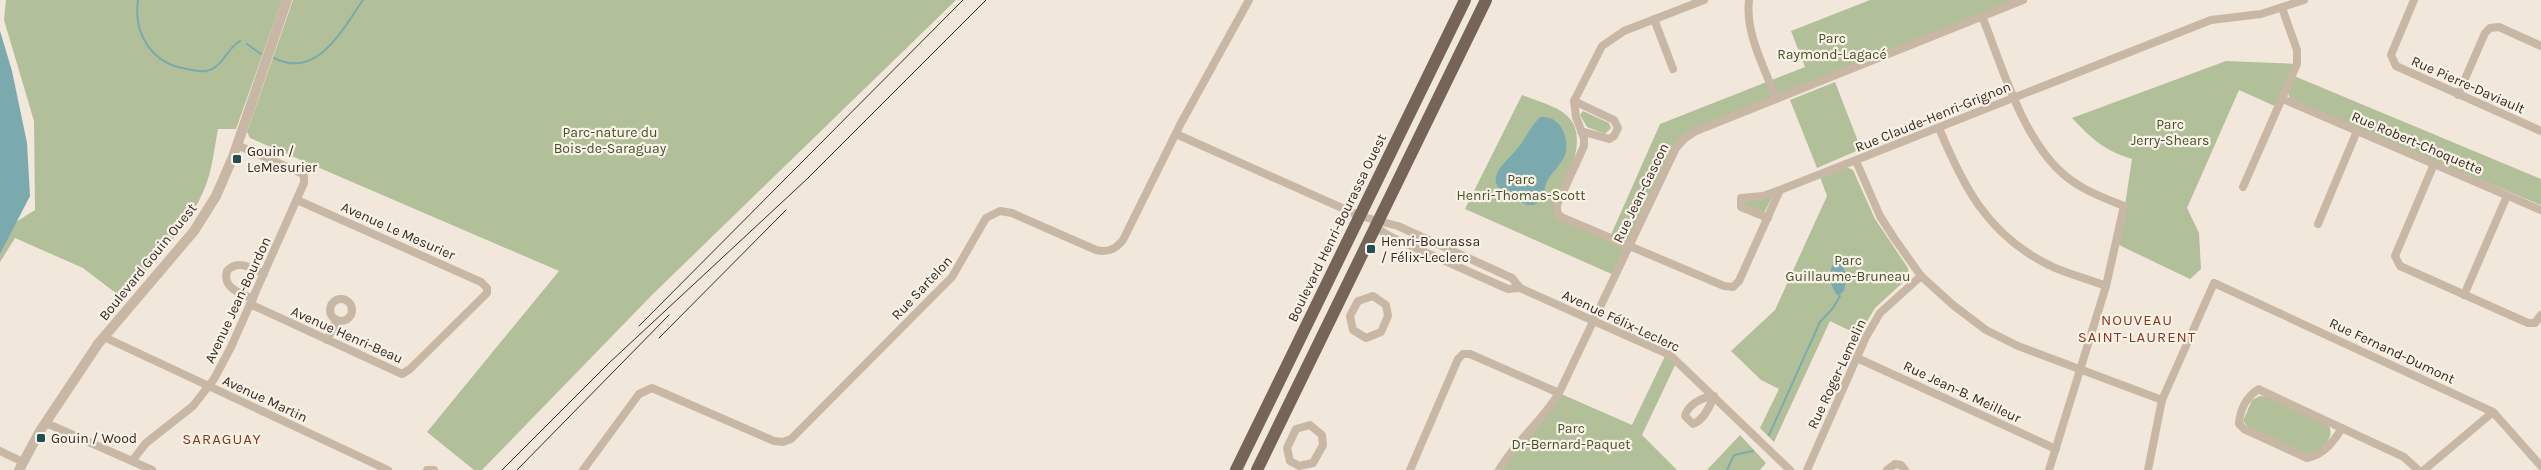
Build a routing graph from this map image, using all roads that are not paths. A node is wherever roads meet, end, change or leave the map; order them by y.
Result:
1 (287, 0) edge
2 (1249, 0) edge
3 (1465, 0) edge
4 (1486, 0) edge
5 (1704, 0) edge
6 (1749, 0) edge
7 (2023, 0) edge
8 (2304, 0) edge
9 (2414, 0) edge
10 (2282, 8) junction
11 (1982, 16) junction
12 (1654, 19) junction
13 (2541, 46) edge
14 (1673, 69) dead end
15 (2458, 95) junction
16 (2015, 98) junction
17 (1776, 99) junction
18 (2283, 100) junction
19 (1574, 101) junction
20 (1939, 128) junction
21 (2357, 131) junction
22 (2541, 131) edge
23 (1581, 132) junction
24 (1176, 134) junction
25 (237, 145) junction
26 (1856, 161) junction
27 (2434, 164) junction
28 (2244, 187) dead end
29 (1780, 190) junction
30 (2508, 196) junction
31 (297, 200) junction
32 (2541, 210) edge
33 (1360, 216) junction
34 (1768, 218) junction
35 (1377, 224) junction
36 (2318, 224) dead end
37 (1629, 245) junction
38 (264, 274) junction
39 (1921, 276) junction
40 (2106, 286) junction
41 (487, 288) joint
42 (1520, 288) junction
43 (2464, 295) junction
44 (252, 302) junction
45 (1338, 303) junction
46 (1352, 310) junction
47 (2541, 316) edge
48 (337, 320) dead end
49 (1595, 321) junction
50 (104, 337) junction
51 (327, 340) junction
52 (1857, 358) junction
53 (2081, 370) junction
54 (208, 386) junction
55 (1559, 394) junction
56 (2162, 400) junction
57 (2493, 412) junction
58 (46, 423) junction
59 (2342, 428) junction
60 (1276, 431) junction
61 (1291, 438) junction
62 (2056, 449) junction
63 (0, 451) edge
64 (132, 461) junction
65 (21, 466) edge
66 (2541, 466) edge
67 (152, 470) edge
68 (388, 470) edge
69 (427, 470) edge
70 (434, 470) edge
71 (583, 470) edge
72 (1236, 470) edge
73 (1257, 470) edge
74 (1410, 470) edge
75 (1499, 470) edge
76 (1790, 470) edge
77 (1807, 470) edge
78 (1887, 470) edge
79 (1905, 470) edge
80 (2049, 470) edge
81 (2148, 470) edge
82 (2418, 470) edge
83 (2424, 470) edge

1 - 25 street, Boulevard Gouin Ouest
2 - 24 street, Rue Sartelon
3 - 33 main road, Boulevard Henri-Bourassa Ouest
4 - 35 main road
5 - 12 street
6 - 17 street
7 - 11 street, Rue Jean-Gascon
8 - 10 street, Rue Claude-Henri-Grignon
9 - 15 street, Rue Pierre-Daviault
10 - 16 street, Rue Claude-Henri-Grignon
10 - 18 street
11 - 16 street
11 - 17 street, Rue Jean-Gascon
12 - 14 street
12 - 19 street
13 - 15 street
15 - 22 street, Rue Pierre-Daviault
16 - 20 street, Rue Claude-Henri-Grignon
16 - 40 street
17 - 37 street, Rue Jean-Gascon
18 - 21 street, Rue Robert-Choquette
18 - 28 street
19 - 23 street
19 - 23 street
20 - 26 street, Rue Claude-Henri-Grignon
20 - 40 street
21 - 27 street, Rue Robert-Choquette
21 - 36 street
23 - 37 street
24 - 33 street, Avenue Félix-Leclerc
24 - 71 street, Rue Sartelon
25 - 31 street, Avenue Jean-Bourdon
25 - 50 street, Boulevard Gouin Ouest
26 - 29 street, Rue Claude-Henri-Grignon
26 - 39 street
27 - 30 street, Rue Robert-Choquette
27 - 43 street
29 - 34 street
29 - 34 street, Rue Claude-Henri-Grignon
30 - 32 street, Rue Robert-Choquette
30 - 43 street
31 - 38 street, Avenue Jean-Bourdon
31 - 41 street, Avenue Le Mesurier
33 - 35 street, Avenue Félix-Leclerc
33 - 72 main road, Boulevard Henri-Bourassa Ouest
34 - 37 street
35 - 42 street, Avenue Félix-Leclerc
35 - 42 street, Avenue Félix-Leclerc
35 - 45 main road
37 - 49 street, Rue Jean-Gascon
38 - 44 street, Avenue Jean-Bourdon
38 - 44 street, Avenue Henri-Beau
39 - 52 street, Rue Roger-Lemelin
39 - 53 street
40 - 53 street
41 - 51 street, Avenue Henri-Beau
42 - 49 street, Avenue Félix-Leclerc
43 - 47 street
44 - 51 street, Avenue Henri-Beau
44 - 54 street, Avenue Jean-Bourdon
45 - 46 street
45 - 60 main road
46 - 46 street
48 - 51 street
49 - 55 street, Rue Jean-Gascon
49 - 76 street, Avenue Félix-Leclerc
50 - 54 street, Avenue Martin
50 - 58 street, Boulevard Gouin Ouest
52 - 62 street, Rue Jean-B. Meilleur
52 - 77 street, Rue Roger-Lemelin
53 - 56 street
53 - 62 street
54 - 64 street, Avenue Jean-Bourdon
54 - 68 street, Avenue Martin
55 - 74 street
55 - 75 street, Rue Jean-Gascon
56 - 57 street, Rue Fernand-Dumont
56 - 81 street
57 - 66 street, Rue Fernand-Dumont
57 - 83 street
58 - 64 street
58 - 65 street, Boulevard Gouin Ouest
59 - 59 street
59 - 82 street
60 - 61 street
60 - 73 main road
61 - 61 street
62 - 80 street
63 - 65 street
64 - 67 street
69 - 70 street
78 - 79 street

